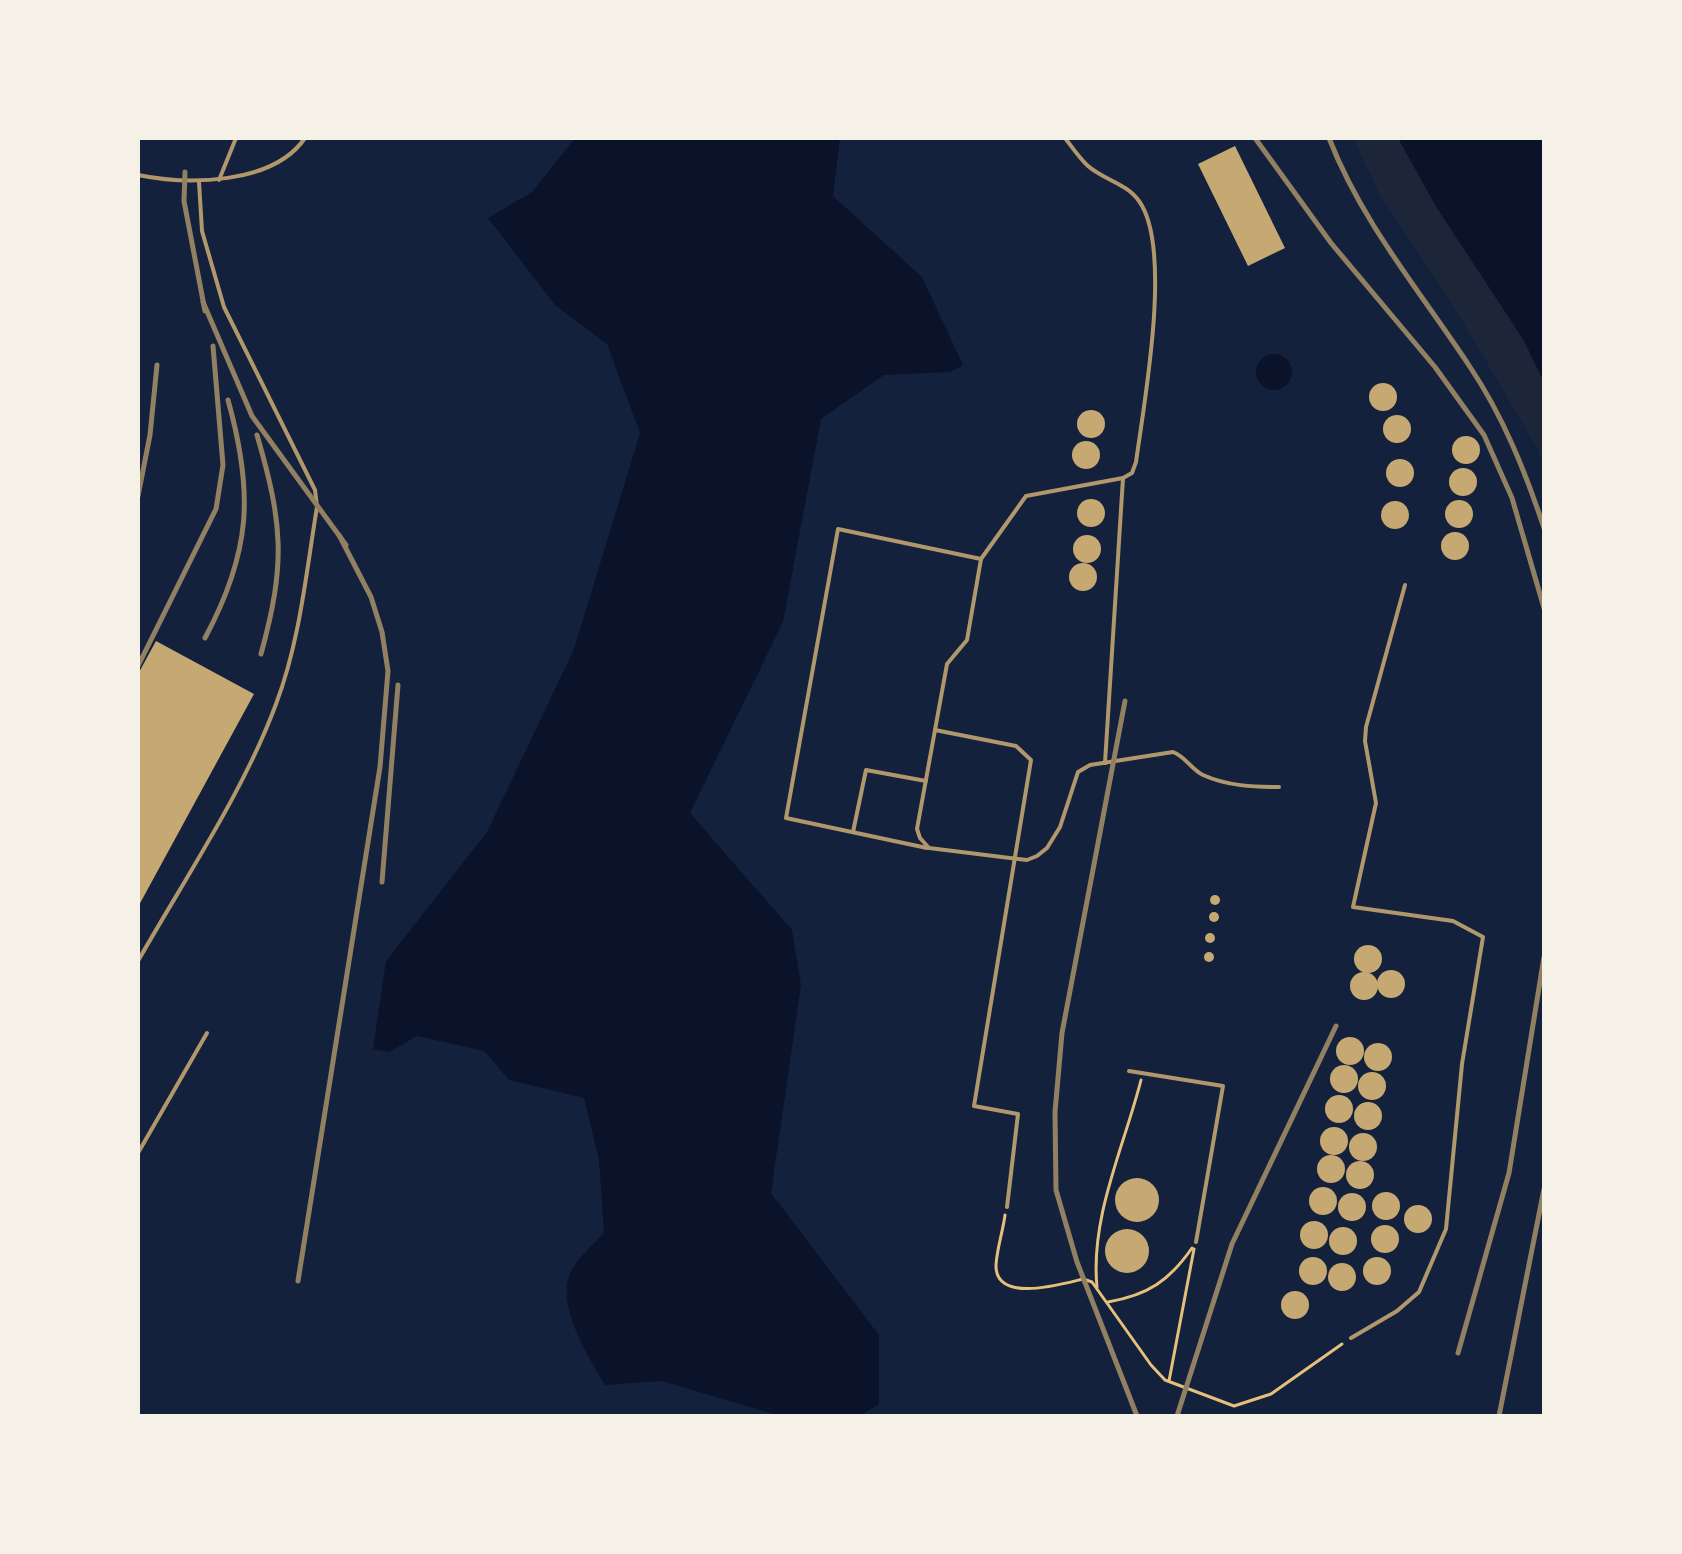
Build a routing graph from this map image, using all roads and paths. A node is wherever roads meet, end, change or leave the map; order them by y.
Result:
1 (236, 138) edge
2 (305, 138) edge
3 (1065, 138) edge
4 (138, 175) edge
5 (219, 180) junction
6 (199, 182) junction
7 (1123, 478) junction
8 (981, 559) junction
9 (1405, 585) dead end
10 (935, 730) junction
11 (1105, 763) junction
12 (926, 781) junction
13 (1279, 787) dead end
14 (853, 832) junction
15 (929, 848) junction
16 (1017, 858) junction
17 (138, 961) edge
18 (207, 1033) dead end
19 (1129, 1071) dead end
20 (1143, 1073) junction
21 (138, 1153) edge
22 (1007, 1207) joint
23 (1196, 1242) junction
24 (1097, 1288) junction
25 (1108, 1303) junction
26 (1351, 1338) joint
27 (1169, 1381) junction

1 - 5 lane
2 - 5 lane
3 - 7 lane
4 - 6 lane
5 - 6 lane
6 - 17 lane
7 - 8 lane
7 - 11 lane
8 - 10 lane
8 - 14 lane
9 - 26 lane
10 - 12 lane
10 - 16 lane
11 - 13 lane
11 - 16 lane
12 - 14 lane
12 - 15 lane
14 - 15 lane
15 - 16 lane
16 - 22 lane
18 - 21 lane
19 - 20 lane
20 - 23 lane
20 - 24 path
22 - 24 path
23 - 25 path
23 - 27 path
24 - 25 path
25 - 27 path
26 - 27 path

